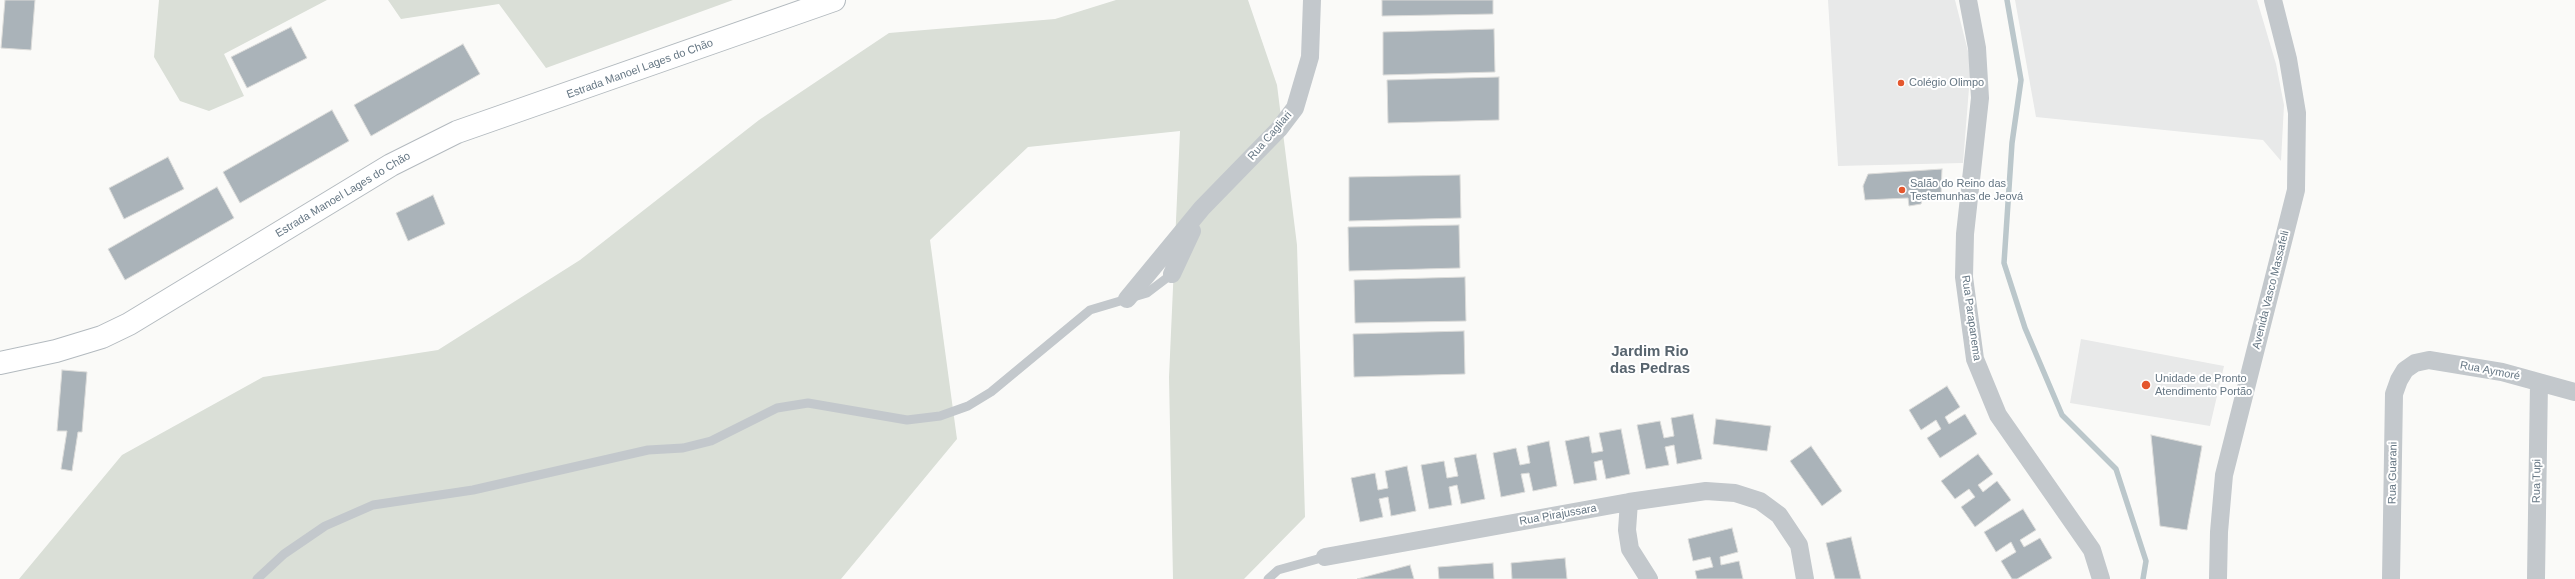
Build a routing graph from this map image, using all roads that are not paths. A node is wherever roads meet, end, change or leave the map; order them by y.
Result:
1 (834, 0) edge
2 (1312, 0) edge
3 (1968, 0) edge
4 (2273, 0) edge
5 (1202, 208) junction
6 (1172, 274) joint
7 (1127, 299) junction
8 (0, 363) edge
9 (2405, 370) joint
10 (2539, 382) junction
11 (2575, 392) edge
12 (1629, 502) junction
13 (1325, 557) joint
14 (257, 579) edge
15 (1268, 579) edge
16 (1649, 579) edge
17 (1805, 579) edge
18 (2101, 579) edge
19 (2218, 579) edge
20 (2390, 579) edge
21 (2536, 579) edge

1 - 8 street, Estrada Manoel Lages do Chão
2 - 5 street, Rua Cagliari
3 - 18 street, Rua Parapanema
4 - 19 street, Avenida Vasco Massafeli
5 - 6 street, Rua Cagliari
5 - 7 street, Rua Cagliari
6 - 7 lane
7 - 14 lane
9 - 10 street, Rua Aymoré
9 - 20 street, Rua Guarani
10 - 11 street, Rua Aymoré
10 - 21 street, Rua Tupi
12 - 13 street, Rua Pirajussara
12 - 16 street
12 - 17 street, Rua Pirajussara
13 - 15 lane, Rua Pirajussara

